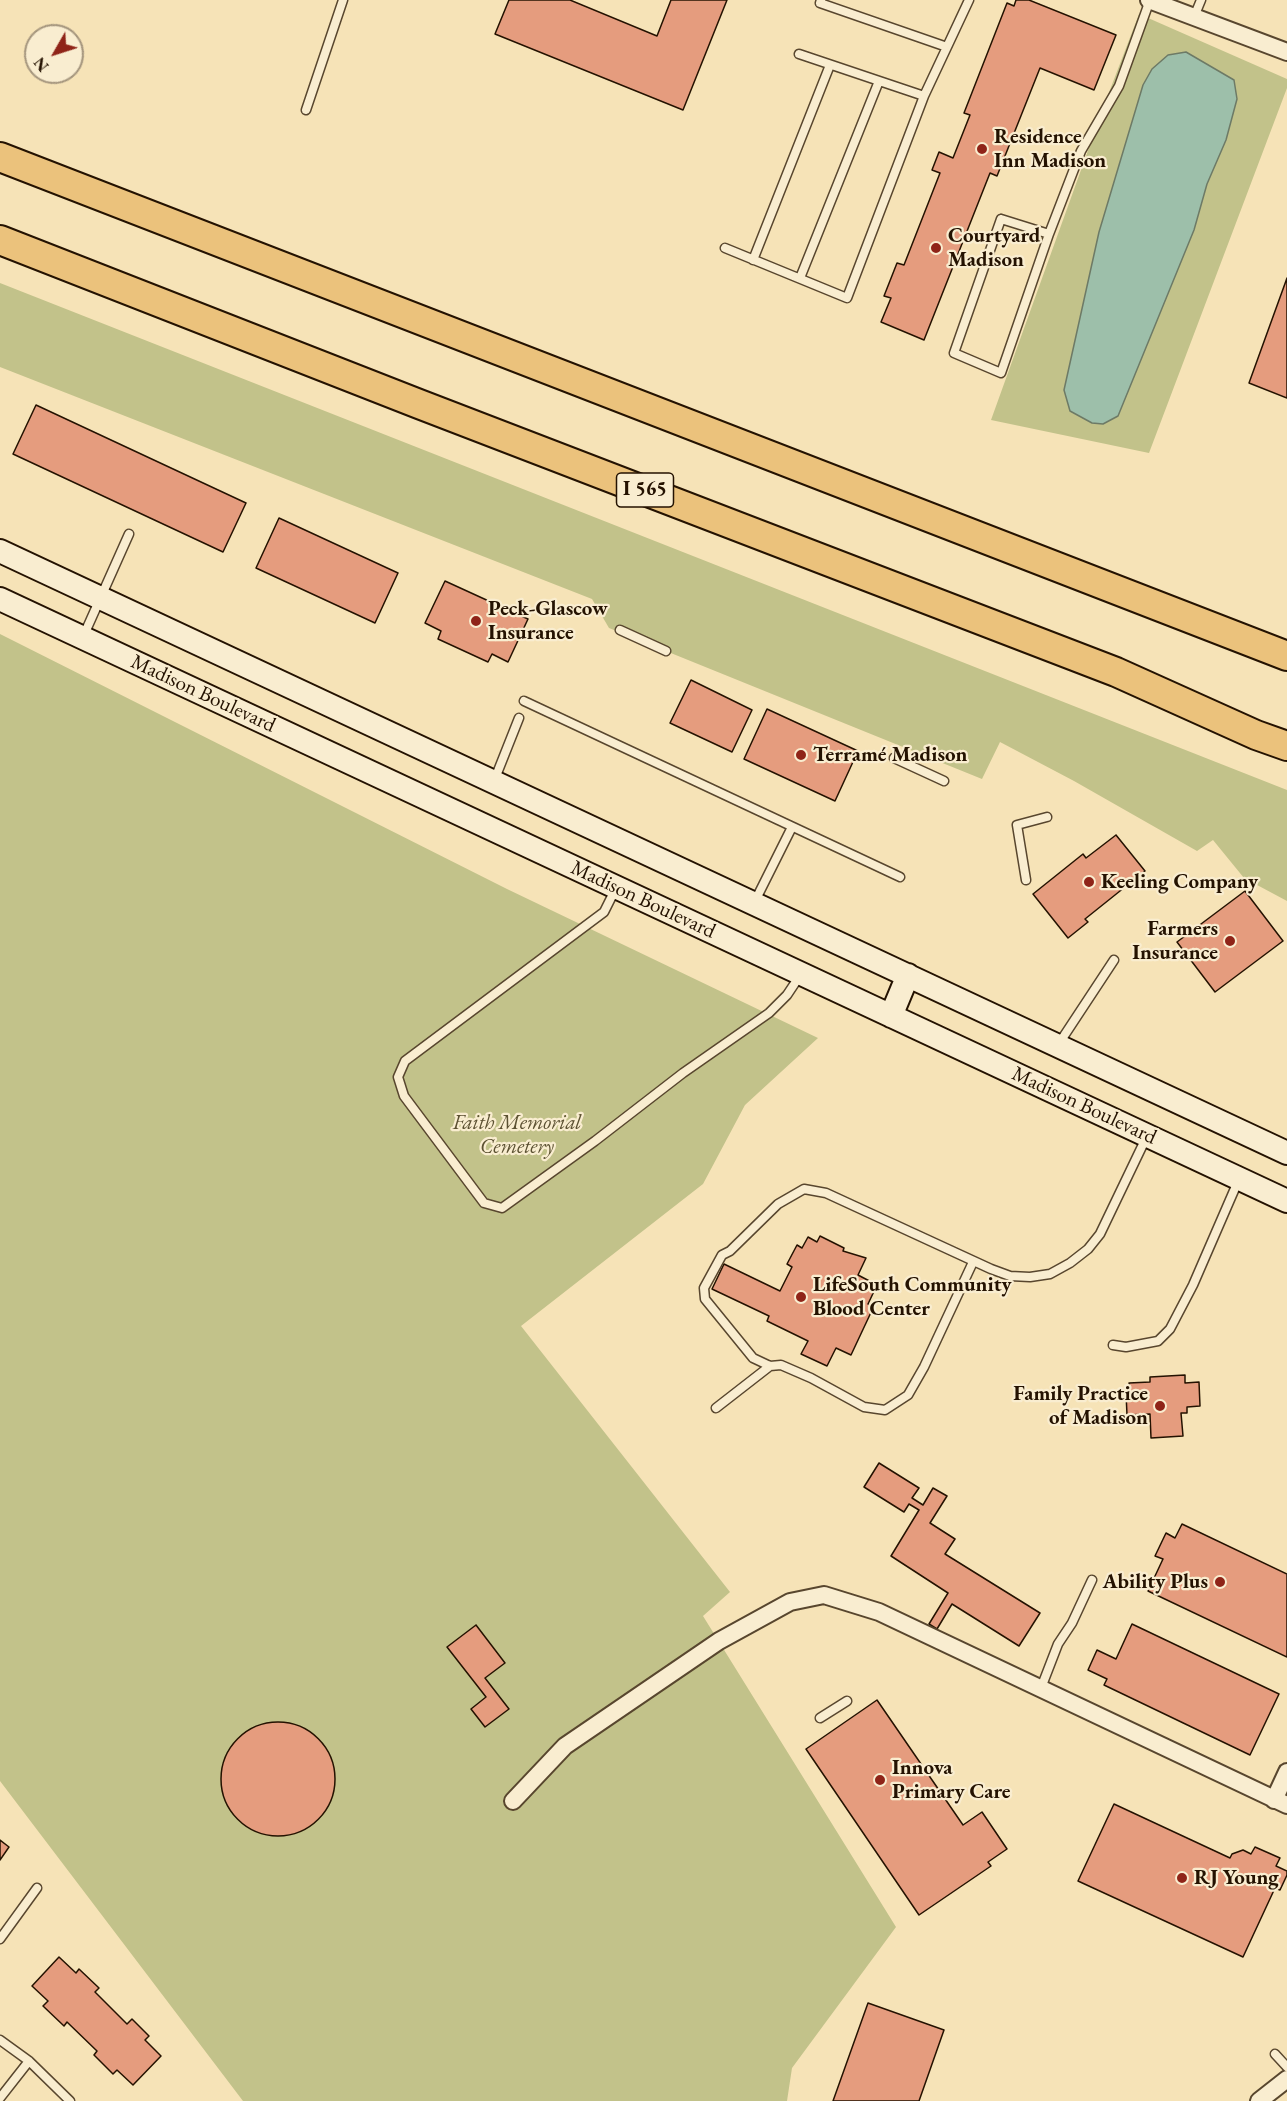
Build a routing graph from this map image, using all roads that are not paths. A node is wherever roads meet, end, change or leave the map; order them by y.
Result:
1 (343, 0) edge
2 (821, 0) edge
3 (969, 0) edge
4 (1150, 0) edge
5 (1201, 0) edge
6 (1194, 17) junction
7 (947, 47) junction
8 (1287, 52) edge
9 (800, 54) dead end
10 (830, 65) junction
11 (879, 81) junction
12 (924, 96) junction
13 (306, 110) dead end
14 (0, 157) edge
15 (1049, 234) junction
16 (0, 240) edge
17 (725, 248) dead end
18 (753, 260) junction
19 (800, 278) junction
20 (129, 534) dead end
21 (0, 551) edge
22 (0, 598) edge
23 (101, 598) junction
24 (620, 630) dead end
25 (83, 637) junction
26 (666, 651) dead end
27 (1287, 656) edge
28 (524, 701) dead end
29 (519, 718) dead end
30 (1256, 735) junction
31 (1287, 746) edge
32 (1287, 752) edge
33 (894, 758) dead end
34 (494, 781) junction
35 (944, 781) dead end
36 (1047, 817) dead end
37 (792, 827) junction
38 (900, 877) dead end
39 (1026, 880) dead end
40 (616, 887) junction
41 (754, 904) junction
42 (1114, 960) dead end
43 (801, 973) junction
44 (908, 975) junction
45 (891, 1016) junction
46 (1058, 1046) junction
47 (1148, 1136) junction
48 (1287, 1153) edge
49 (1239, 1179) junction
50 (1287, 1201) edge
51 (974, 1262) junction
52 (1113, 1345) dead end
53 (770, 1366) junction
54 (716, 1408) dead end
55 (1092, 1580) dead end
56 (1041, 1688) junction
57 (847, 1701) dead end
58 (820, 1718) dead end
59 (1287, 1772) edge
60 (513, 1801) dead end
61 (1280, 1802) edge
62 (37, 1888) dead end
63 (0, 1939) edge
64 (0, 2040) edge
65 (1275, 2054) dead end
66 (29, 2061) junction
67 (1287, 2067) edge
68 (1287, 2079) edge
69 (0, 2098) edge
70 (70, 2101) edge
71 (1258, 2101) edge

1 - 13 lane
2 - 7 lane
3 - 7 lane
4 - 6 street
4 - 15 lane
5 - 6 lane
6 - 8 street
7 - 12 lane
9 - 10 lane
10 - 11 lane
10 - 18 lane
11 - 12 lane
11 - 19 lane
12 - 19 lane
14 - 27 highway
15 - 15 lane
16 - 30 highway, I 565
17 - 18 lane
18 - 19 lane
20 - 23 lane
21 - 23 main road, Madison Boulevard
22 - 25 main road, Madison Boulevard
23 - 25 lane
23 - 34 main road, Madison Boulevard
24 - 26 lane
25 - 40 main road, Madison Boulevard
28 - 37 lane
29 - 34 lane
30 - 31 highway, I 565
30 - 32 highway
33 - 35 lane
34 - 41 main road, Madison Boulevard
36 - 39 lane
37 - 38 lane
37 - 41 lane
40 - 43 main road, Madison Boulevard
40 - 43 lane
41 - 44 main road, Madison Boulevard
42 - 46 lane
43 - 45 main road, Madison Boulevard
44 - 45 main road
44 - 46 main road, Madison Boulevard
45 - 47 main road, Madison Boulevard
46 - 48 main road, Madison Boulevard
47 - 49 main road, Madison Boulevard
47 - 51 lane
49 - 50 main road, Madison Boulevard
49 - 52 lane
51 - 53 lane
51 - 53 lane
53 - 54 lane
55 - 56 lane
56 - 60 street
56 - 61 street
57 - 58 lane
59 - 61 street
62 - 63 lane
64 - 66 lane
65 - 67 lane
66 - 69 lane
66 - 70 lane
68 - 71 street

